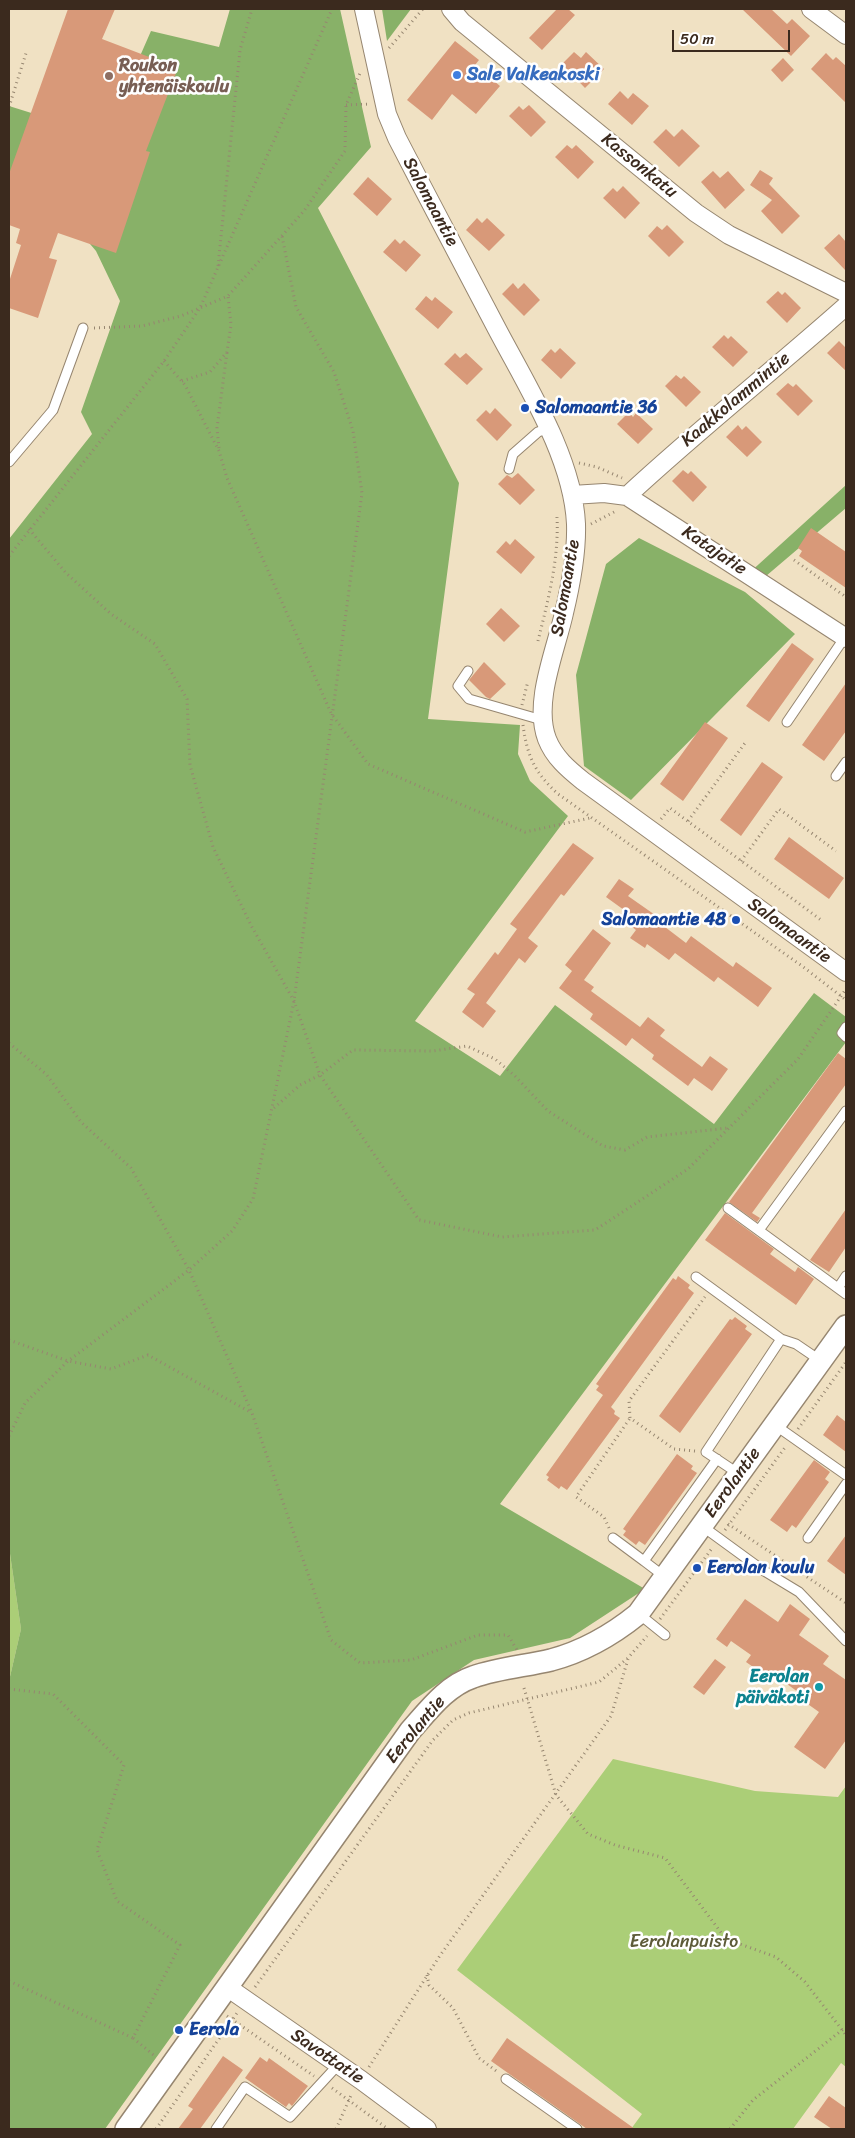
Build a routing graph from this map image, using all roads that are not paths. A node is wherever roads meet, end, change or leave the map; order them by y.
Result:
1 (364, 9) edge
2 (451, 9) edge
3 (811, 9) edge
4 (846, 35) edge
5 (846, 293) edge
6 (846, 306) edge
7 (83, 328) road end
8 (549, 428) junction
9 (9, 462) edge
10 (509, 469) dead end
11 (572, 495) junction
12 (625, 496) junction
13 (846, 637) edge
14 (468, 671) dead end
15 (542, 720) junction
16 (787, 722) dead end
17 (846, 762) edge
18 (836, 776) dead end
19 (846, 972) edge
20 (846, 1027) edge
21 (846, 1037) edge
22 (846, 1111) edge
23 (728, 1208) dead end
24 (758, 1230) junction
25 (846, 1276) edge
26 (696, 1278) dead end
27 (838, 1288) junction
28 (846, 1294) edge
29 (846, 1326) edge
30 (781, 1339) junction
31 (821, 1361) junction
32 (774, 1425) junction
33 (717, 1459) junction
34 (739, 1474) junction
35 (846, 1475) edge
36 (846, 1484) edge
37 (702, 1526) junction
38 (613, 1538) road end
39 (808, 1538) dead end
40 (644, 1561) junction
41 (665, 1577) junction
42 (646, 1620) junction
43 (665, 1635) dead end
44 (846, 1641) edge
45 (227, 1987) junction
46 (338, 2065) junction
47 (506, 2079) road end
48 (126, 2129) edge
49 (216, 2129) edge
50 (427, 2129) edge
51 (577, 2129) edge

1 - 8 street, Salomaantie
2 - 5 street, Kassonkatu
3 - 4 street
6 - 12 street, Kaakkolammintie
7 - 9 lane
8 - 10 lane
8 - 11 street, Salomaantie
11 - 12 street, Katajatie
11 - 15 street, Salomaantie
12 - 13 street, Katajatie
13 - 16 lane
14 - 15 lane
15 - 19 street, Salomaantie
17 - 18 lane
20 - 21 lane
22 - 24 lane
23 - 24 lane
24 - 27 lane
25 - 27 lane
26 - 30 lane
27 - 28 lane
29 - 31 street, Eerolantie
30 - 31 lane
30 - 33 lane
31 - 32 street, Eerolantie
32 - 34 street, Eerolantie
32 - 35 lane
33 - 34 lane
33 - 40 lane
34 - 37 street, Eerolantie
36 - 39 lane
37 - 41 street, Eerolantie
37 - 44 lane
38 - 40 lane
40 - 41 lane
41 - 42 street, Eerolantie
42 - 43 lane
42 - 45 street, Eerolantie
45 - 46 street, Savottatie
45 - 48 street, Eerolantie
46 - 49 lane
46 - 50 street, Savottatie
47 - 51 lane

